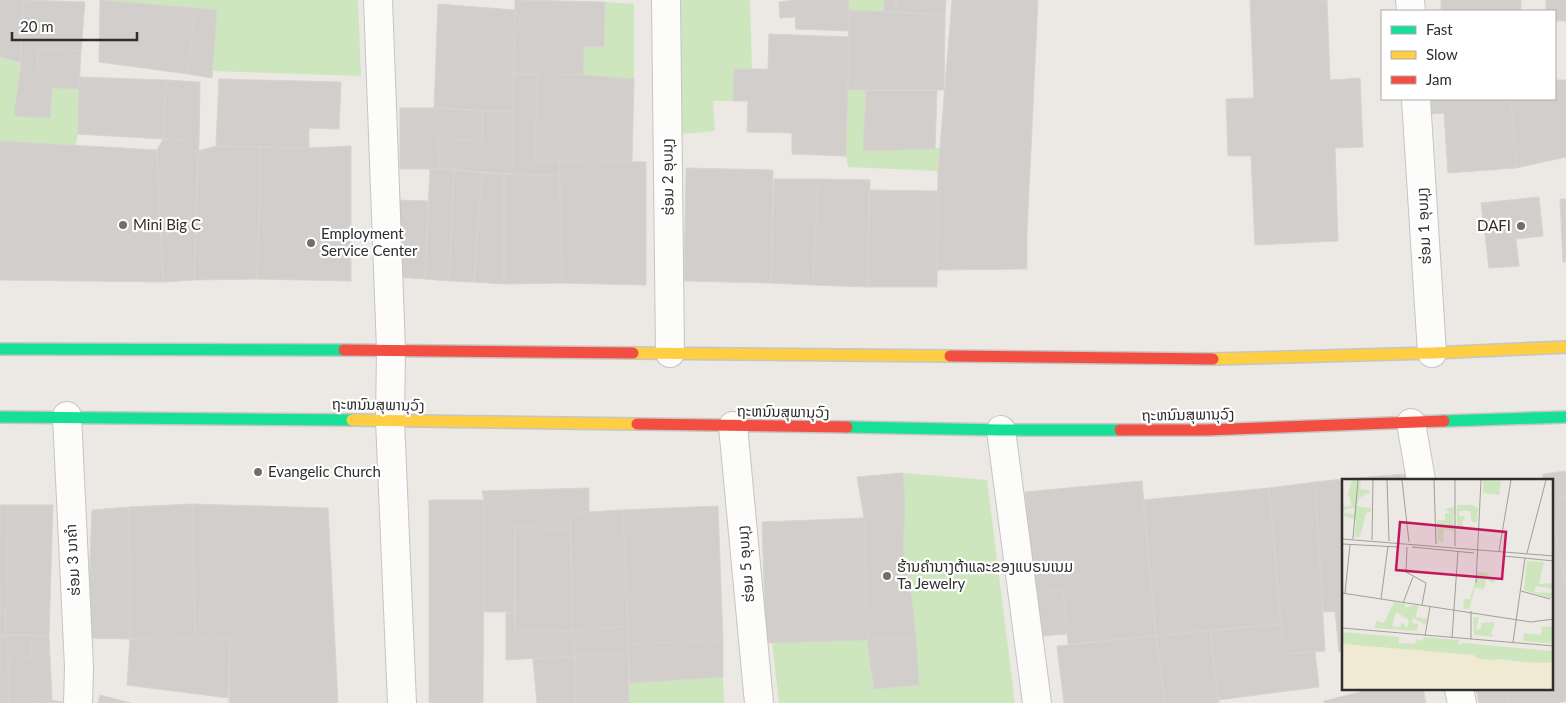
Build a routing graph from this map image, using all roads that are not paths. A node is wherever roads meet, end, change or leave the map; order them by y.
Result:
1 (378, 0) edge
2 (666, 0) edge
3 (1416, 100) edge
4 (1566, 347) edge
5 (0, 348) edge
6 (390, 350) junction
7 (670, 353) junction
8 (1432, 353) junction
9 (67, 416) junction
10 (0, 417) edge
11 (1566, 417) edge
12 (390, 420) junction
13 (1411, 423) junction
14 (733, 426) junction
15 (1001, 430) junction
16 (1421, 479) edge
17 (1459, 690) edge
18 (78, 703) edge
19 (402, 703) edge
20 (759, 703) edge
21 (1037, 703) edge
22 (1462, 703) edge

1 - 6 street
2 - 7 street, ຮ່ອມ 2 ອຸບມຸງ
3 - 8 street, ຮ່ອມ 1 ອຸບມຸງ
4 - 8 highway
5 - 6 highway
6 - 7 highway
6 - 12 street
7 - 8 highway
9 - 10 highway, ຖະຫນົນສຸພານຸວົງ
9 - 12 highway, ຖະຫນົນສຸພານຸວົງ
9 - 18 street, ຮ່ອມ 3 ນາຄຳ
11 - 13 highway, ຖະຫນົນສຸພານຸວົງ
12 - 14 highway, ຖະຫນົນສຸພານຸວົງ
12 - 19 street
13 - 15 highway, ຖະຫນົນສຸພານຸວົງ
13 - 16 street
14 - 15 highway, ຖະຫນົນສຸພານຸວົງ
14 - 20 street, ຮ່ອມ 5 ອຸບມຸງ
15 - 21 street
17 - 22 street

